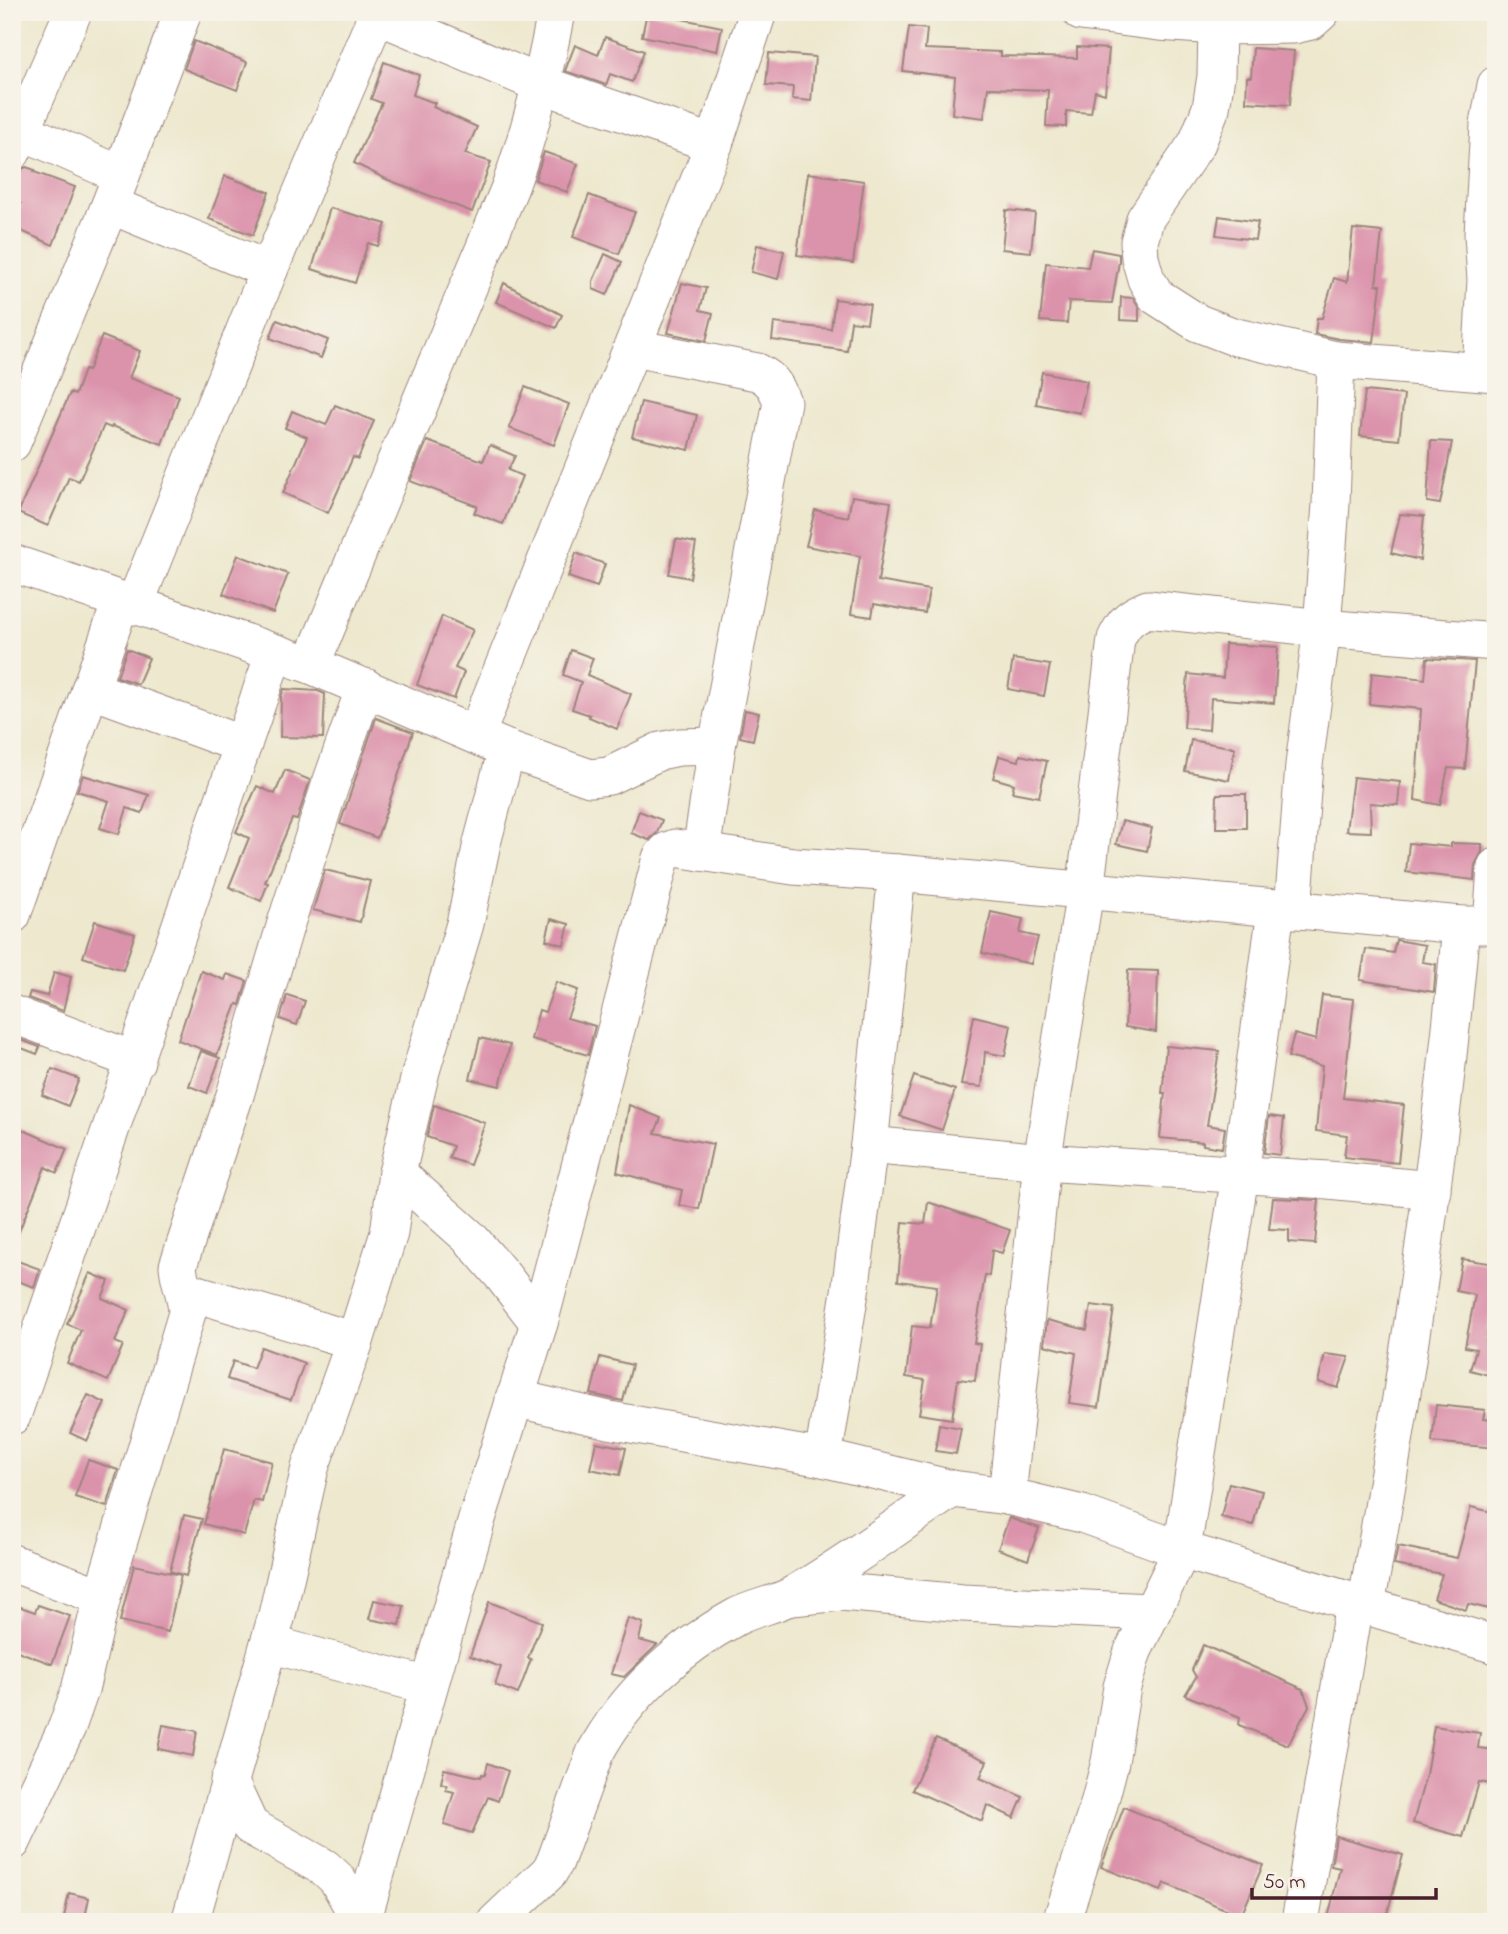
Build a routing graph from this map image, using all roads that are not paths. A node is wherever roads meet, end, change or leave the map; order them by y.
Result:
1 (73, 12) edge
2 (183, 12) edge
3 (556, 12) edge
4 (758, 12) edge
5 (1081, 12) edge
6 (1321, 12) edge
7 (378, 14) edge
8 (1217, 26) junction
9 (542, 85) junction
10 (1496, 85) edge
11 (17, 142) edge
12 (714, 144) junction
13 (115, 190) junction
14 (269, 270) junction
15 (633, 348) junction
16 (1336, 360) junction
17 (1488, 372) edge
18 (12, 443) edge
19 (12, 563) edge
20 (127, 603) junction
21 (1322, 628) junction
22 (1496, 642) edge
23 (274, 654) junction
24 (311, 665) junction
25 (365, 687) junction
26 (90, 689) junction
27 (492, 742) junction
28 (243, 745) junction
29 (717, 746) junction
30 (701, 852) junction
31 (1496, 867) edge
32 (897, 873) junction
33 (1085, 891) junction
34 (1285, 910) junction
35 (12, 915) edge
36 (1483, 925) edge
37 (12, 1014) edge
38 (136, 1061) junction
39 (869, 1145) junction
40 (1042, 1162) junction
41 (397, 1173) junction
42 (1240, 1175) junction
43 (1432, 1190) junction
44 (184, 1290) junction
45 (539, 1323) junction
46 (355, 1341) junction
47 (514, 1398) junction
48 (12, 1416) edge
49 (823, 1458) junction
50 (952, 1489) junction
51 (1007, 1496) junction
52 (1182, 1550) junction
53 (12, 1563) edge
54 (102, 1597) junction
55 (789, 1597) junction
56 (1360, 1605) junction
57 (1151, 1612) junction
58 (269, 1644) junction
59 (1496, 1645) edge
60 (429, 1686) junction
61 (229, 1781) junction
62 (12, 1842) edge
63 (190, 1922) edge
64 (362, 1922) edge
65 (496, 1922) edge
66 (1060, 1922) edge
67 (1300, 1922) edge

1 - 11 street
2 - 13 street
3 - 9 street
4 - 12 street
5 - 8 street
6 - 8 street
7 - 9 street
7 - 14 street
8 - 16 street
9 - 12 street
9 - 24 street
10 - 17 street
11 - 13 street
12 - 15 street
13 - 14 street
13 - 18 street
14 - 20 street
15 - 27 street
15 - 29 street
16 - 17 street
16 - 21 street
19 - 20 street
20 - 23 street
20 - 26 street
21 - 22 street
21 - 33 street
21 - 34 street
23 - 24 street
23 - 28 street
24 - 25 street
25 - 27 street
25 - 44 street
26 - 28 street
26 - 35 street
27 - 29 street
27 - 41 street
28 - 38 street
29 - 30 street
30 - 32 street
30 - 45 street
31 - 36 street
32 - 33 street
32 - 39 street
33 - 34 street
33 - 40 street
34 - 36 street
34 - 42 street
36 - 43 street
37 - 38 street
38 - 48 street
39 - 40 street
39 - 49 street
40 - 42 street
40 - 51 street
41 - 45 street
41 - 46 street
42 - 43 street
42 - 52 street
43 - 56 street
44 - 46 street
44 - 54 street
45 - 47 street
46 - 58 street
47 - 49 street
47 - 60 street
49 - 50 street
50 - 51 street
50 - 55 street
51 - 52 street
52 - 56 street
52 - 57 street
53 - 54 street
54 - 62 street
55 - 57 street
55 - 65 street
56 - 59 street
56 - 67 street
57 - 66 street
58 - 60 street
58 - 61 street
60 - 64 street
61 - 63 street
61 - 64 street

